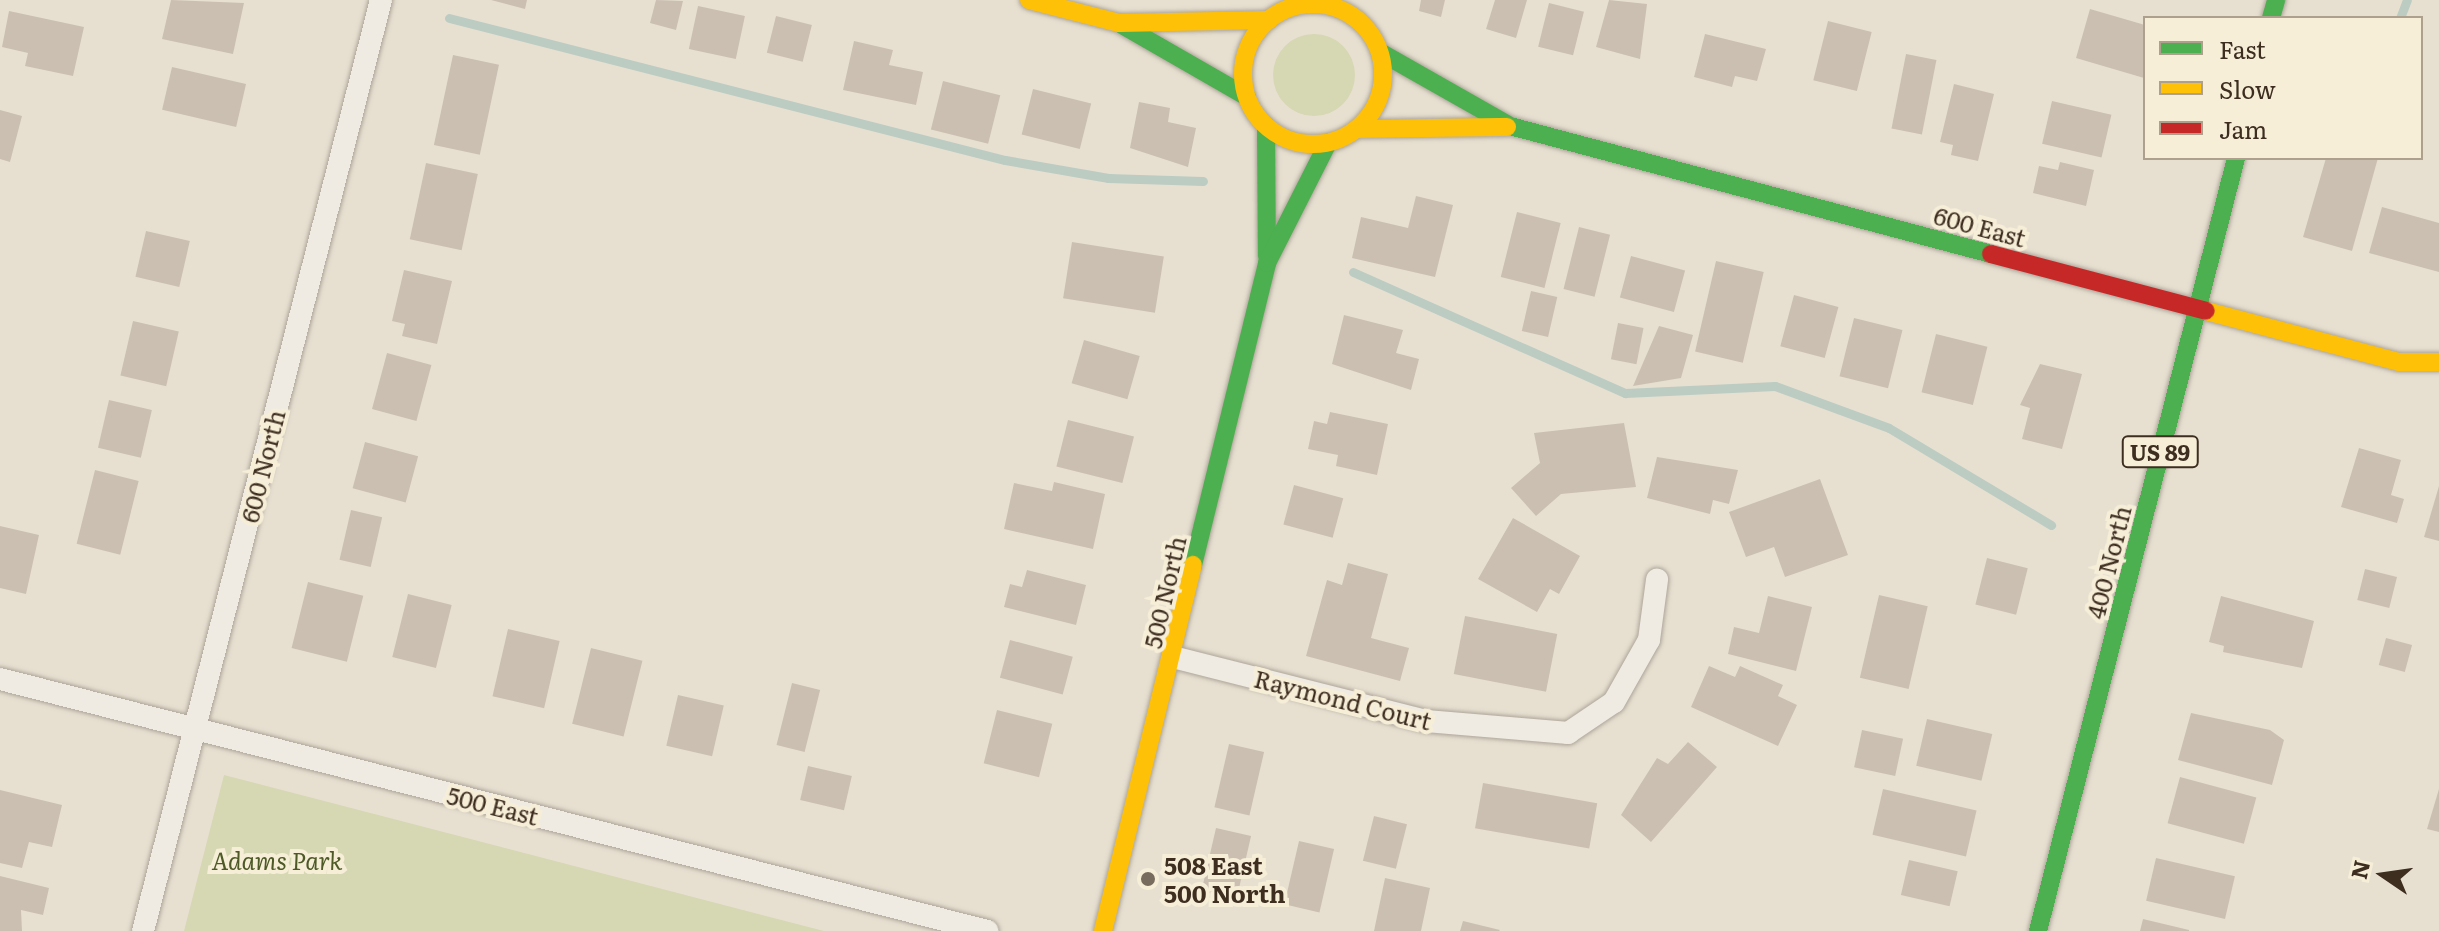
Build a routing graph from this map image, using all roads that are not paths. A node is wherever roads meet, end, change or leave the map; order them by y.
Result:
1 (381, 0) edge
2 (1029, 0) edge
3 (1363, 0) edge
4 (1296, 3) edge
5 (1269, 20) junction
6 (1119, 23) junction
7 (1363, 24) junction
8 (1380, 52) junction
9 (1247, 97) junction
10 (1266, 126) junction
11 (1510, 126) junction
12 (1358, 129) junction
13 (1328, 143) junction
14 (2235, 160) edge
15 (1267, 263) junction
16 (2197, 309) junction
17 (2399, 362) junction
18 (2439, 362) edge
19 (2439, 382) edge
20 (1657, 580) dead end
21 (1173, 657) junction
22 (0, 679) edge
23 (195, 728) junction
24 (143, 931) edge
25 (987, 931) edge
26 (1103, 931) edge
27 (2038, 931) edge

1 - 23 street, 600 North
2 - 6 main road
3 - 7 main road
4 - 5 main road
4 - 7 main road
5 - 6 main road
5 - 9 main road
6 - 9 main road
7 - 8 main road
8 - 11 main road, 600 East
8 - 12 main road
9 - 10 main road
10 - 13 main road
10 - 15 main road, 500 North
11 - 12 main road, 600 East
11 - 16 main road, 600 East
12 - 13 main road
13 - 15 main road, 500 North
14 - 16 main road, 400 North / US 89
15 - 21 main road, 500 North
16 - 17 main road, 600 East
16 - 27 main road, 400 North / US 89
17 - 18 main road, 600 East
17 - 19 main road
20 - 21 street, Raymond Court
21 - 26 main road, 500 North
22 - 23 street, 500 East
23 - 24 street, 600 North
23 - 25 street, 500 East

